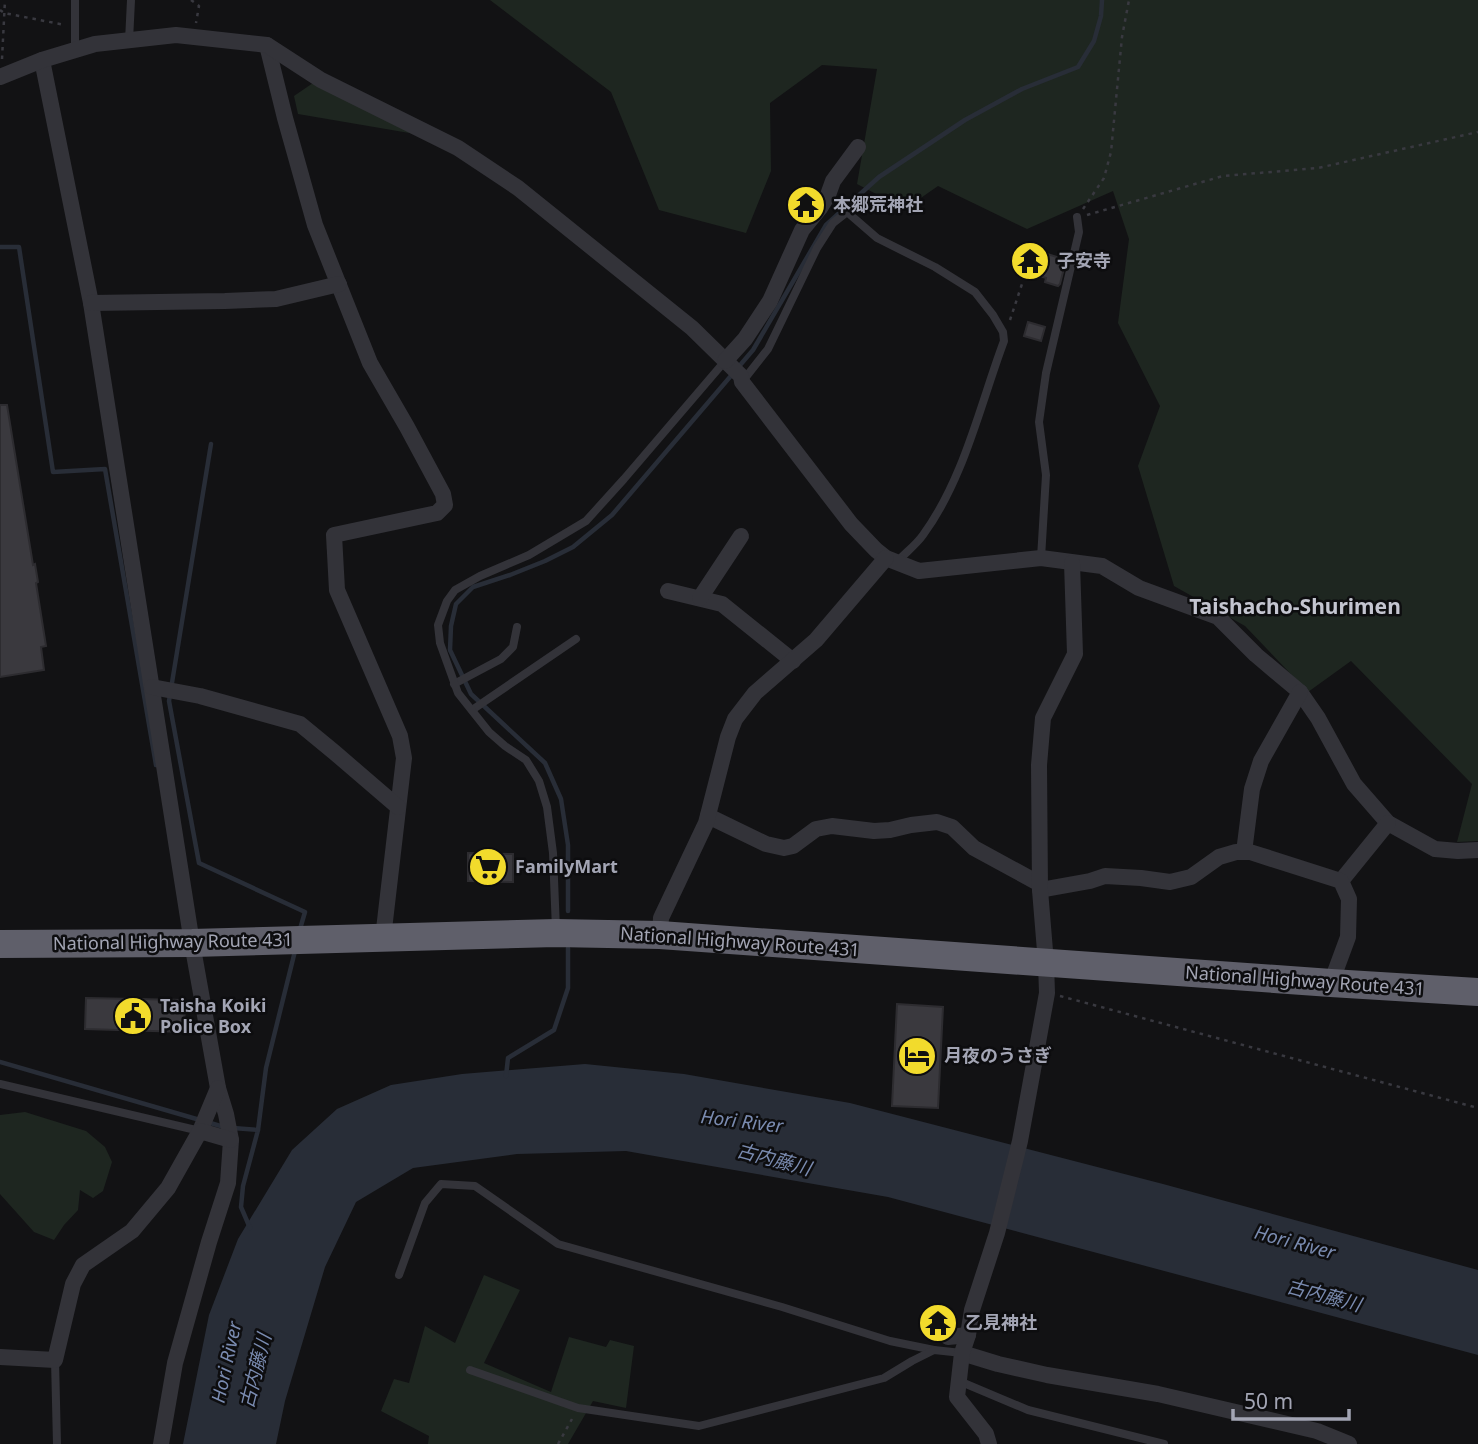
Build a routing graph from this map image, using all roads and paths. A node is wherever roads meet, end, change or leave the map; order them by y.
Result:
1 (5, 0) edge
2 (75, 0) edge
3 (131, 0) edge
4 (191, 0) edge
5 (1129, 0) edge
6 (2, 12) edge
7 (75, 27) junction
8 (194, 37) junction
9 (130, 40) junction
10 (267, 45) junction
11 (75, 50) junction
12 (42, 60) junction
13 (1, 76) edge
14 (1478, 132) edge
15 (858, 147) dead end
16 (1077, 217) junction
17 (339, 284) junction
18 (1022, 284) dead end
19 (90, 303) junction
20 (1004, 340) junction
21 (727, 363) junction
22 (742, 379) junction
23 (741, 536) dead end
24 (1041, 558) junction
25 (891, 560) junction
26 (1072, 563) junction
27 (668, 591) dead end
28 (700, 598) junction
29 (517, 627) dead end
30 (576, 639) dead end
31 (793, 661) junction
32 (454, 684) junction
33 (152, 687) junction
34 (1300, 692) junction
35 (472, 710) junction
36 (398, 807) junction
37 (708, 816) junction
38 (1388, 823) junction
39 (1478, 850) edge
40 (1244, 852) junction
41 (1341, 881) junction
42 (1040, 887) junction
43 (556, 933) junction
44 (660, 936) junction
45 (383, 937) junction
46 (192, 943) junction
47 (0, 944) edge
48 (1046, 963) junction
49 (1331, 983) junction
50 (1478, 992) edge
51 (1047, 993) junction
52 (0, 1084) edge
53 (218, 1088) junction
54 (1478, 1108) edge
55 (204, 1121) junction
56 (229, 1127) junction
57 (400, 1275) dead end
58 (968, 1335) junction
59 (948, 1337) dead end
60 (934, 1350) junction
61 (962, 1353) junction
62 (0, 1357) edge
63 (55, 1360) junction
64 (470, 1370) dead end
65 (959, 1381) junction
66 (578, 1408) junction
67 (57, 1444) edge
68 (161, 1444) edge
69 (558, 1444) edge
70 (989, 1444) edge
71 (1164, 1444) edge
72 (1349, 1444) edge

1 - 6 path
2 - 7 lane
3 - 9 lane
4 - 8 path
5 - 16 path
6 - 7 path
6 - 13 path
7 - 11 lane
8 - 9 street
8 - 10 street
9 - 11 street
10 - 17 street
10 - 21 street
11 - 12 street
12 - 13 street
12 - 19 street
14 - 16 path
15 - 21 street
16 - 24 lane
17 - 19 street
17 - 36 street
18 - 20 path
19 - 33 street
20 - 22 lane
20 - 25 lane
21 - 22 street
21 - 32 lane
22 - 25 street
23 - 28 street
24 - 25 street
24 - 26 street
25 - 31 street
26 - 34 street
26 - 42 street
27 - 28 street
28 - 31 street
29 - 32 lane
30 - 35 lane
31 - 37 street
32 - 35 lane
33 - 36 street
33 - 46 street
34 - 38 street
34 - 40 street
35 - 43 lane
36 - 45 street
37 - 42 street
37 - 44 street
38 - 39 street
38 - 41 street
40 - 41 street
40 - 42 street
41 - 49 street
42 - 48 street
43 - 44 highway, National Highway Route 431
43 - 45 highway, National Highway Route 431
44 - 48 highway, National Highway Route 431
45 - 46 highway, National Highway Route 431
46 - 47 highway, National Highway Route 431
46 - 53 street
48 - 49 highway, National Highway Route 431
48 - 51 street
49 - 50 highway, National Highway Route 431
51 - 54 path
51 - 58 street
52 - 55 lane
53 - 55 street
53 - 56 street
55 - 56 street
55 - 56 street
55 - 63 street
56 - 68 street
57 - 60 lane
58 - 59 street
58 - 61 street
60 - 61 lane
60 - 66 lane
61 - 65 street
61 - 72 street
62 - 63 street
63 - 67 lane
64 - 66 lane
65 - 70 street
65 - 71 lane
66 - 69 path

